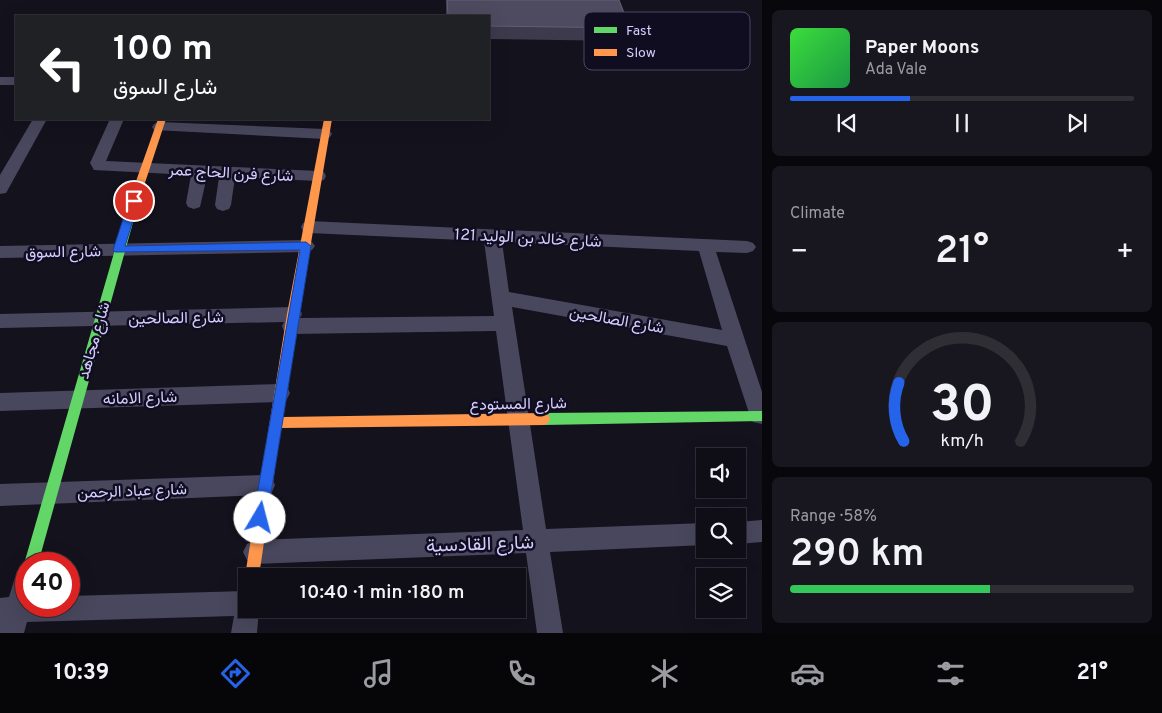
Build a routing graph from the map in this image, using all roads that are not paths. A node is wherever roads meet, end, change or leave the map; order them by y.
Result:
1 (0, 81) edge
2 (15, 81) edge
3 (39, 120) edge
4 (117, 120) edge
5 (328, 120) edge
6 (161, 123) edge
7 (325, 134) junction
8 (144, 168) junction
9 (200, 170) junction
10 (228, 172) junction
11 (318, 176) junction
12 (0, 189) edge
13 (194, 203) dead end
14 (223, 205) dead end
15 (309, 227) junction
16 (492, 235) junction
17 (306, 246) junction
18 (706, 246) junction
19 (747, 247) dead end
20 (119, 250) junction
21 (0, 252) edge
22 (500, 298) junction
23 (99, 318) junction
24 (292, 320) junction
25 (0, 321) edge
26 (504, 323) junction
27 (734, 340) junction
28 (280, 393) junction
29 (77, 399) junction
30 (0, 402) edge
31 (761, 416) edge
32 (518, 420) junction
33 (275, 423) junction
34 (264, 485) junction
35 (51, 494) junction
36 (0, 495) edge
37 (746, 532) edge
38 (762, 532) edge
39 (696, 534) edge
40 (536, 541) junction
41 (34, 552) edge
42 (255, 552) junction
43 (253, 568) edge
44 (238, 604) edge
45 (15, 606) edge
46 (10, 618) edge
47 (246, 618) edge
48 (244, 633) edge
49 (550, 633) edge

1 - 2 street
3 - 12 street
4 - 8 street, شارع فرن الحاج عمر
5 - 7 street
6 - 7 street
6 - 8 street, شارع مجاهد
7 - 11 street
8 - 9 street, شارع فرن الحاج عمر
8 - 20 street, شارع مجاهد
9 - 10 street, شارع فرن الحاج عمر
9 - 13 street
10 - 11 street, شارع فرن الحاج عمر
10 - 14 street
11 - 15 street
15 - 16 street, شارع خالد بن الوليد 121
15 - 17 street
16 - 18 street, شارع خالد بن الوليد 121
16 - 22 street
17 - 20 street, شارع السوق
17 - 24 street
18 - 19 street, شارع خالد بن الوليد 121
18 - 27 street
20 - 21 street, شارع السوق
20 - 23 street, شارع مجاهد
22 - 26 street
22 - 27 street, شارع الصالحين
23 - 24 street, شارع الصالحين
23 - 25 street, شارع الصالحين
23 - 29 street, شارع مجاهد
24 - 26 street, شارع الصالحين
24 - 28 street
26 - 32 street
27 - 31 street
28 - 29 street, شارع الامانه
28 - 33 street
29 - 30 street, شارع الامانه
29 - 35 street, شارع مجاهد
31 - 32 street, شارع المستودع
32 - 33 street, شارع المستودع
32 - 40 street
33 - 34 street
34 - 35 street, شارع عباد الرحمن
34 - 42 street
35 - 36 street, شارع عباد الرحمن
35 - 41 street, شارع مجاهد
37 - 38 street
39 - 40 street, شارع القادسية
40 - 42 street, شارع القادسية
40 - 49 street
42 - 43 street
44 - 46 street
45 - 46 street
47 - 48 street

